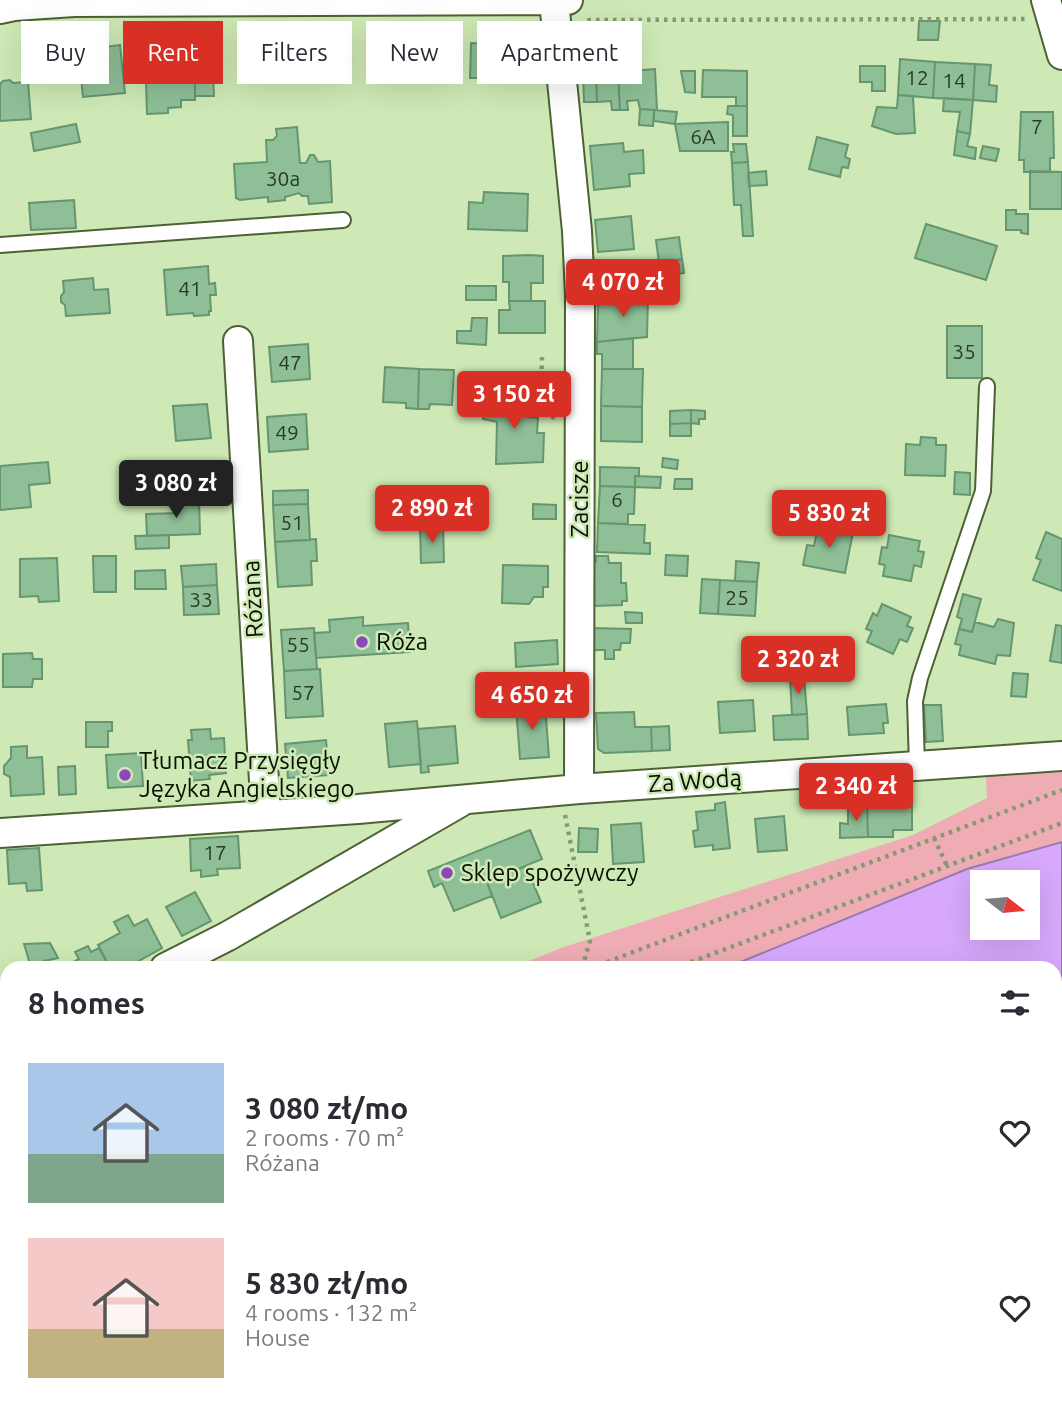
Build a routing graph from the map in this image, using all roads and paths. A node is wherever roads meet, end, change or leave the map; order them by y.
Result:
1 (568, 0) edge
2 (554, 1) edge
3 (0, 9) edge
4 (1040, 9) edge
5 (588, 21) edge
6 (1062, 55) edge
7 (343, 220) dead end
8 (0, 245) edge
9 (238, 341) dead end
10 (541, 357) dead end
11 (986, 386) dead end
12 (565, 421) dead end
13 (1062, 755) edge
14 (917, 765) junction
15 (1062, 790) edge
16 (571, 796) junction
17 (469, 798) junction
18 (265, 815) junction
19 (1062, 823) edge
20 (0, 834) edge
21 (934, 838) junction
22 (947, 866) junction
23 (179, 961) edge
24 (584, 961) edge
25 (610, 961) edge
26 (694, 961) edge

1 - 2 street
2 - 3 street
2 - 16 street, Zacisze
4 - 5 path
4 - 6 street
7 - 8 lane
9 - 18 street, Różana
10 - 12 path
11 - 14 lane
13 - 14 street, Za Wodą
14 - 16 street, Za Wodą
15 - 21 path
16 - 17 street
16 - 24 path
17 - 18 street
17 - 23 street
18 - 20 street
19 - 22 path
21 - 22 path
21 - 25 path
22 - 26 path

